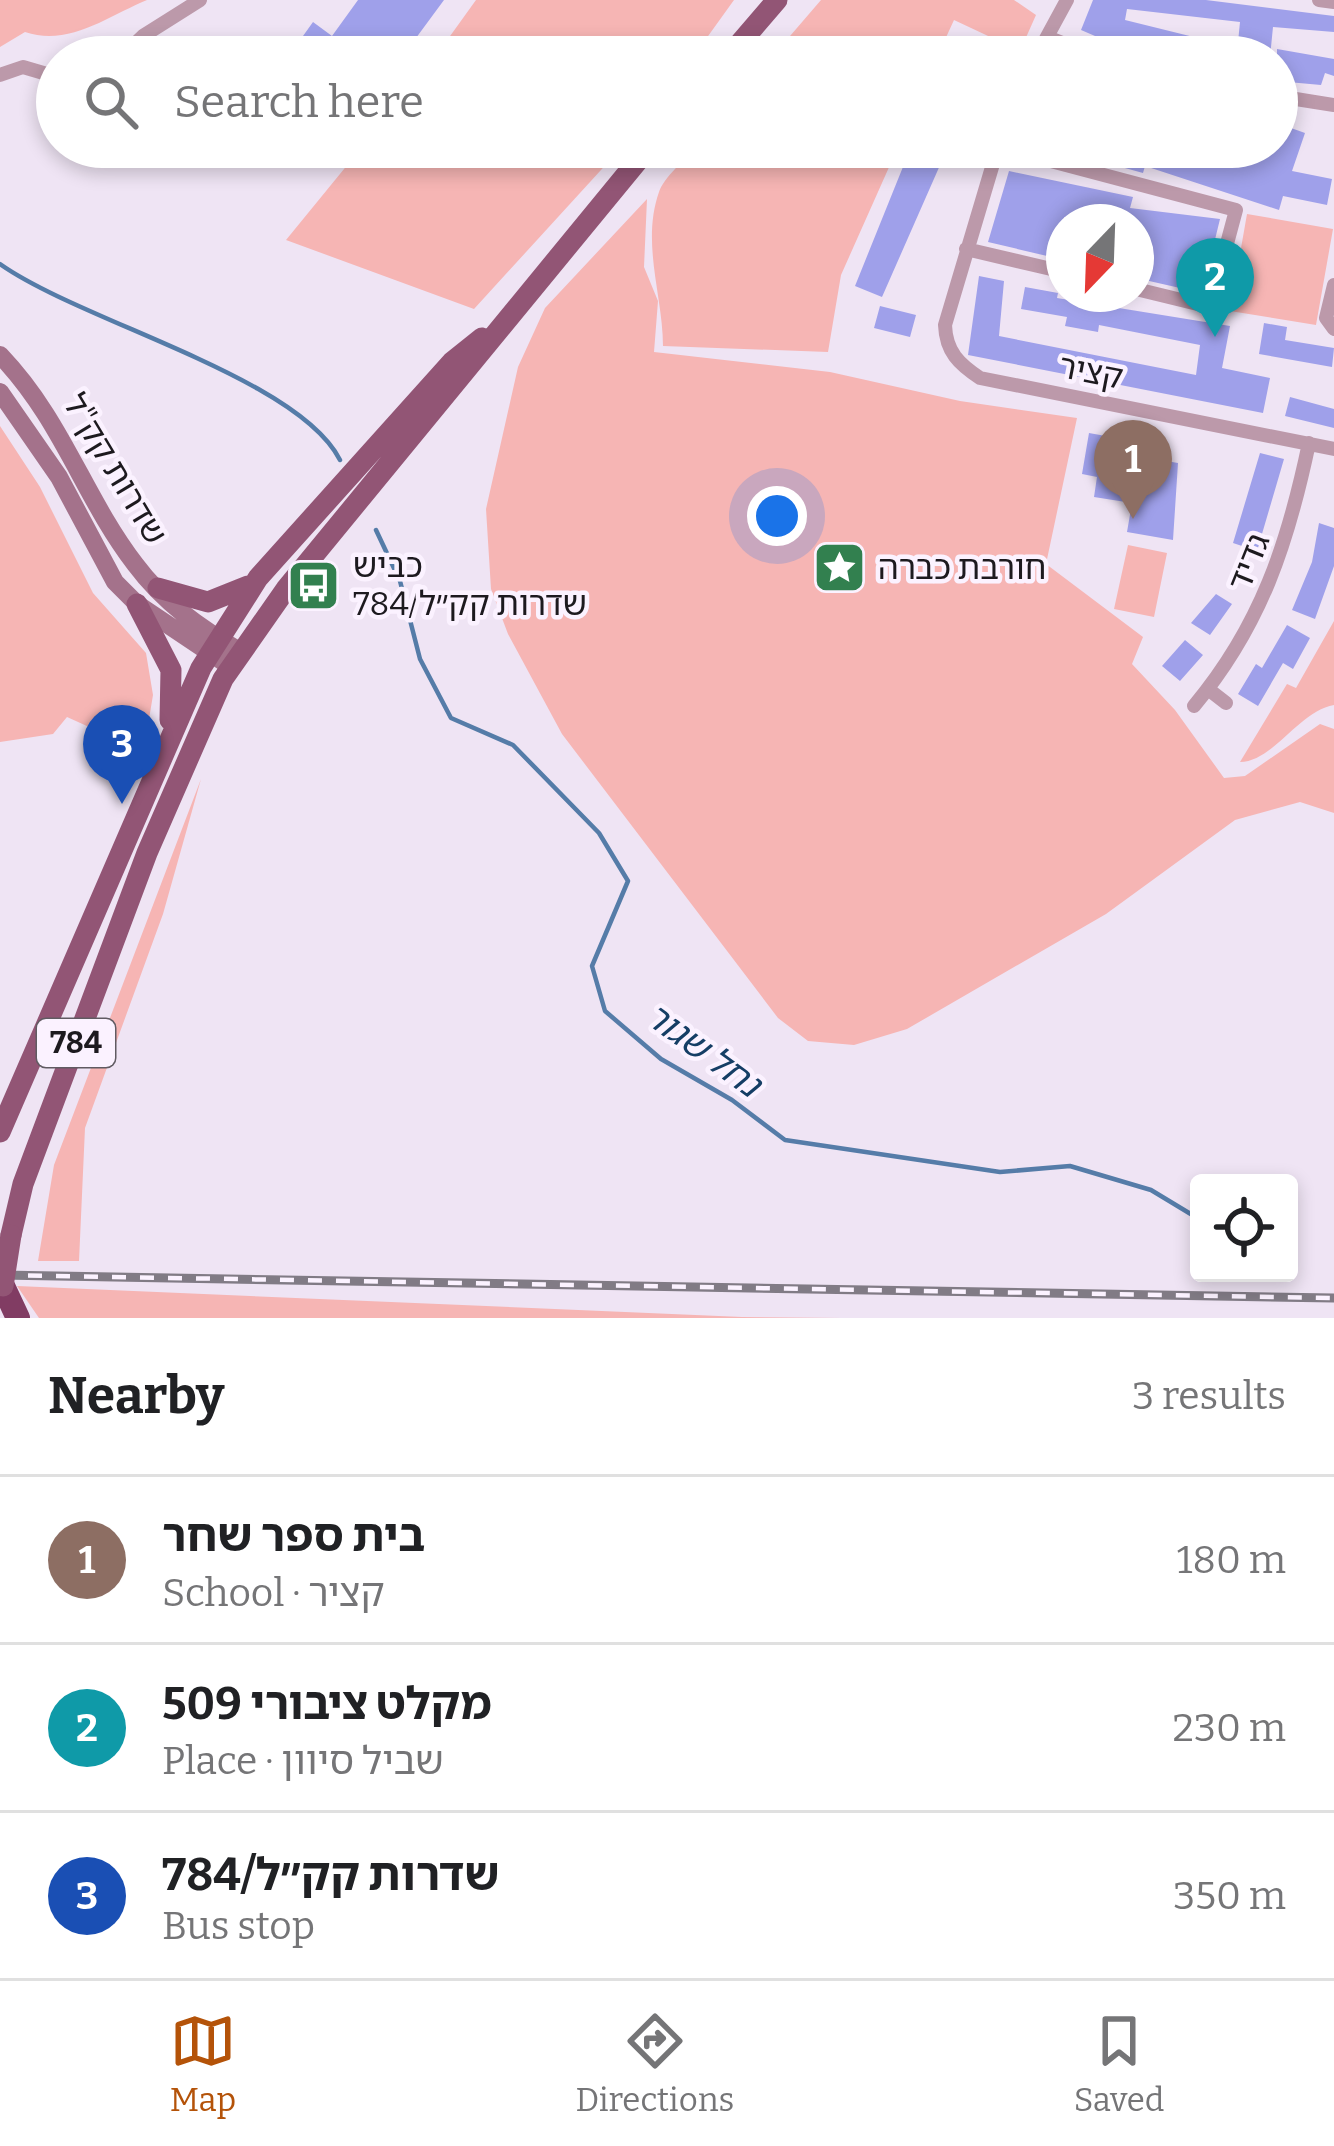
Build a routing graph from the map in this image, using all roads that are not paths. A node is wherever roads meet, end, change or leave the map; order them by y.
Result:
1 (200, 0) edge
2 (760, 0) edge
3 (777, 0) edge
4 (1067, 0) edge
5 (1319, 0) edge
6 (1334, 2) edge
7 (142, 36) edge
8 (732, 36) edge
9 (746, 36) edge
10 (1048, 36) edge
11 (36, 71) edge
12 (0, 75) edge
13 (1298, 99) edge
14 (1334, 105) edge
15 (632, 168) edge
16 (991, 168) edge
17 (1077, 168) edge
18 (966, 250) junction
19 (1046, 268) edge
20 (1334, 285) edge
21 (1154, 293) edge
22 (511, 315) junction
23 (1334, 329) edge
24 (0, 355) edge
25 (0, 392) edge
26 (1309, 443) junction
27 (1334, 449) edge
28 (258, 578) junction
29 (158, 588) junction
30 (136, 604) junction
31 (214, 646) junction
32 (236, 660) junction
33 (1208, 689) junction
34 (1226, 703) dead end
35 (1194, 706) dead end
36 (169, 736) junction
37 (0, 1132) edge
38 (3, 1286) edge
39 (0, 1312) edge
40 (18, 1318) edge

1 - 7 street
2 - 8 main road
3 - 9 main road
4 - 10 street
5 - 6 street
11 - 12 street
13 - 14 street
15 - 22 main road, 784
16 - 18 street
17 - 21 street
18 - 19 street
18 - 26 street, קציר
20 - 23 street
22 - 28 main road, 784
22 - 32 main road, 784
24 - 29 street, שדרות קק"ל
25 - 30 street, שדרות קק"ל
26 - 27 street, קציר
26 - 33 street, גדיד
28 - 29 main road
28 - 31 main road, 784
29 - 31 street, שדרות קק"ל
30 - 31 street, שדרות קק"ל
30 - 36 main road
31 - 32 street, שדרות קק"ל
31 - 36 main road, 784
32 - 38 main road, 784, bridge
33 - 34 street
33 - 35 street, גדיד
36 - 37 main road, 784
38 - 39 main road, 784
38 - 40 highway

